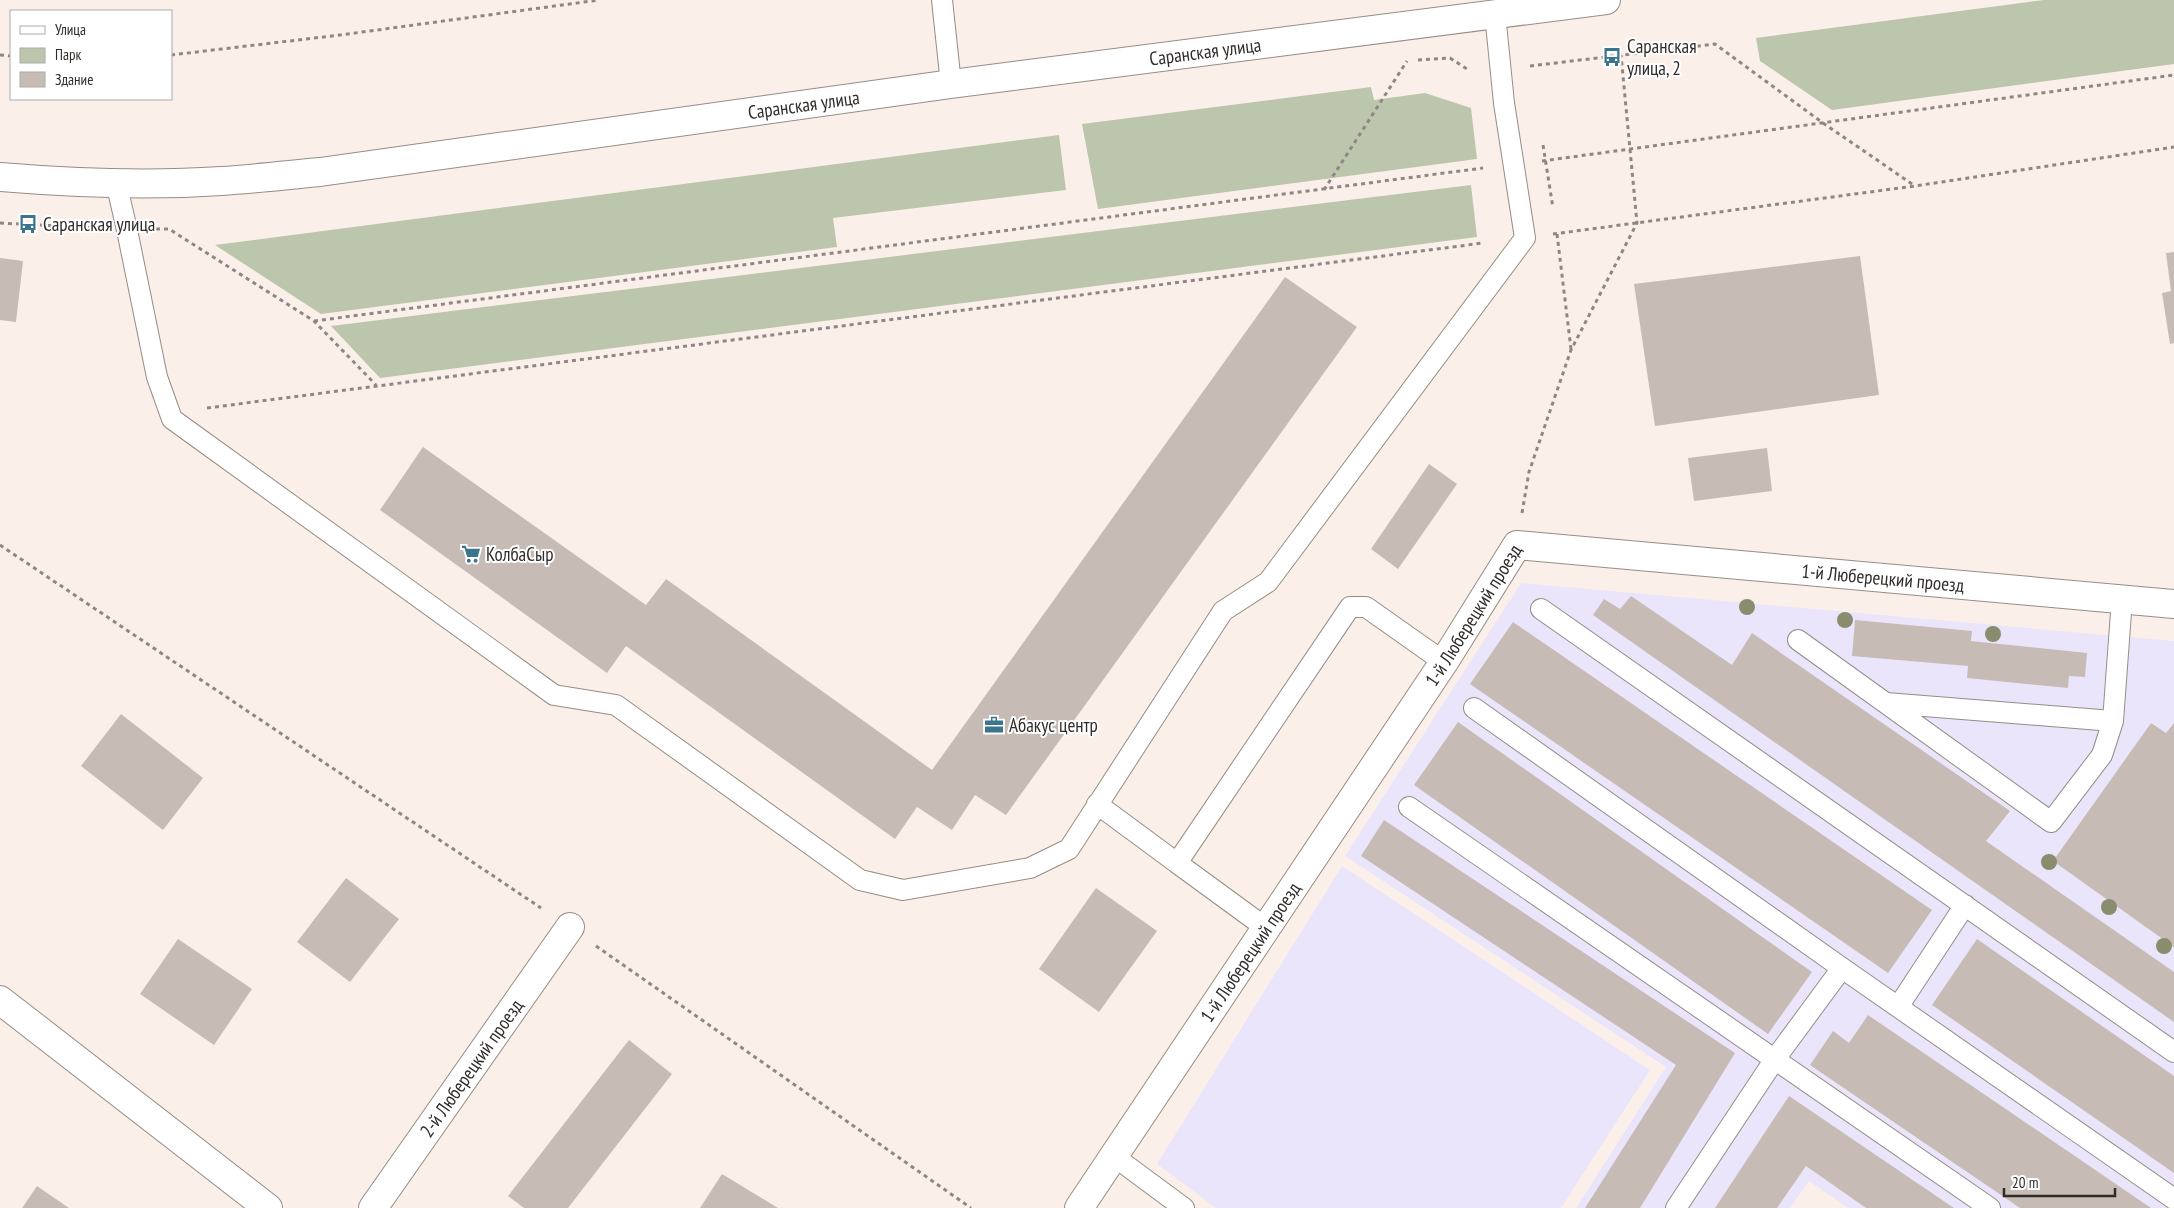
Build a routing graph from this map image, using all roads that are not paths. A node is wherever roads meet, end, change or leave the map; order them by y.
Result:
1 (942, 0) edge
2 (1606, 0) edge
3 (1571, 3) edge
4 (1495, 14) junction
5 (951, 84) junction
6 (0, 176) edge
7 (116, 182) junction
8 (2122, 599) junction
9 (2174, 604) edge
10 (1541, 609) dead end
11 (1798, 640) dead end
12 (1444, 662) junction
13 (1886, 702) junction
14 (1474, 708) dead end
15 (2113, 721) junction
16 (1097, 804) junction
17 (1409, 807) dead end
18 (1177, 863) junction
19 (1965, 905) junction
20 (570, 927) road end
21 (1266, 928) junction
22 (1842, 968) junction
23 (0, 1000) edge
24 (1898, 1007) junction
25 (2174, 1052) edge
26 (1775, 1059) junction
27 (1115, 1157) junction
28 (2174, 1199) edge
29 (268, 1208) edge
30 (374, 1208) edge
31 (1080, 1208) edge
32 (1184, 1208) edge
33 (1676, 1208) edge
34 (1990, 1208) edge

1 - 5 lane
2 - 3 street, Саранская улица
3 - 4 street, Саранская улица
4 - 5 street, Саранская улица
4 - 16 lane
5 - 7 street, Саранская улица
6 - 7 street, Саранская улица
7 - 16 lane
8 - 9 street, 1-й Люберецкий проезд
8 - 12 street, 1-й Люберецкий проезд
8 - 15 lane
10 - 19 lane
11 - 13 lane
12 - 18 lane
12 - 21 street, 1-й Люберецкий проезд
13 - 15 lane
13 - 15 lane
14 - 22 lane
16 - 18 lane
17 - 26 lane
18 - 21 lane
19 - 24 lane
19 - 25 lane
20 - 30 street, 2-й Люберецкий проезд
21 - 27 street, 1-й Люберецкий проезд
22 - 24 lane
22 - 26 lane
23 - 29 street
24 - 28 lane
26 - 33 lane
26 - 34 lane
27 - 31 street, 1-й Люберецкий проезд
27 - 32 lane

